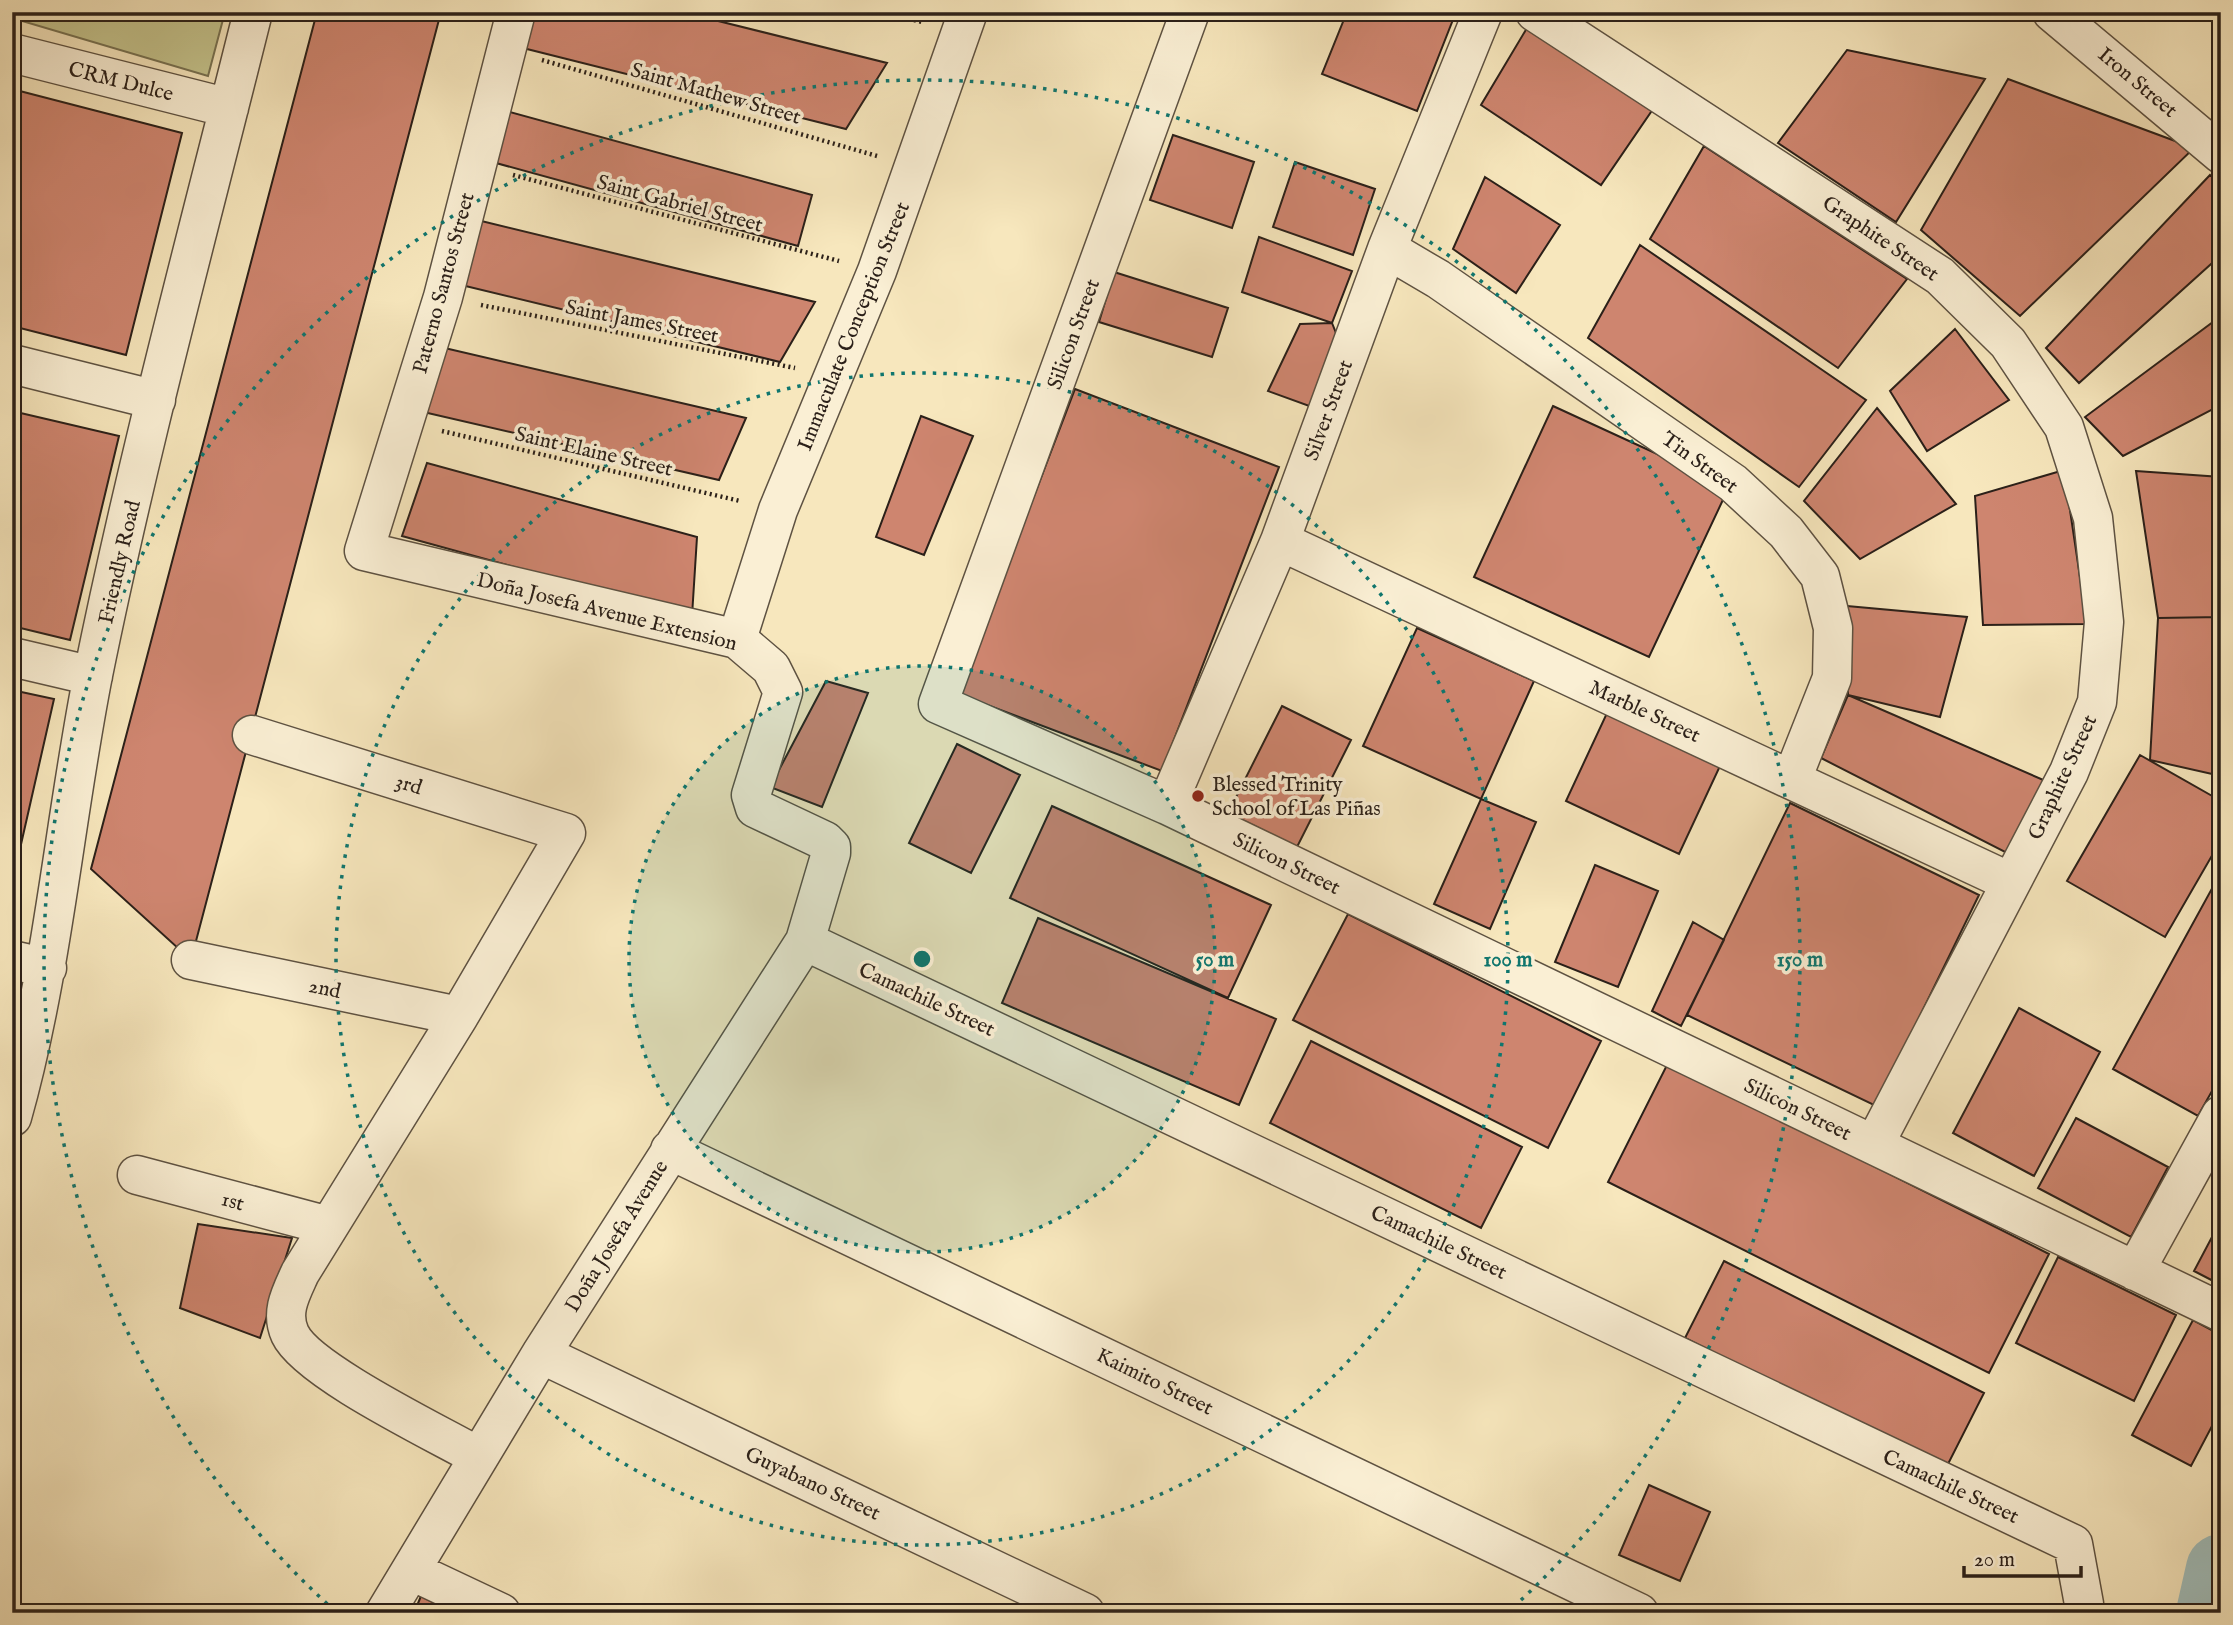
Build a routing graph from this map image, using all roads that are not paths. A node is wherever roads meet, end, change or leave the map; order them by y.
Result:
1 (253, 12) edge
2 (516, 12) edge
3 (968, 12) edge
4 (1190, 12) edge
5 (1483, 12) edge
6 (1535, 12) edge
7 (2052, 12) edge
8 (12, 53) edge
9 (229, 108) junction
10 (2221, 154) edge
11 (1387, 249) junction
12 (12, 364) edge
13 (156, 400) junction
14 (1280, 541) junction
15 (364, 551) joint
16 (737, 639) junction
17 (12, 657) edge
18 (93, 677) junction
19 (253, 735) dead end
20 (1792, 779) junction
21 (1167, 805) junction
22 (831, 853) joint
23 (2010, 882) junction
24 (805, 941) junction
25 (191, 960) dead end
26 (29, 964) edge
27 (459, 1016) junction
28 (2221, 1115) edge
29 (12, 1117) edge
30 (1874, 1145) junction
31 (670, 1150) junction
32 (137, 1175) dead end
33 (329, 1226) junction
34 (2135, 1271) junction
35 (2221, 1312) edge
36 (541, 1354) junction
37 (479, 1457) junction
38 (412, 1571) junction
39 (385, 1613) edge
40 (501, 1613) edge
41 (1085, 1613) edge
42 (1639, 1613) edge
43 (2083, 1613) edge

1 - 9 street, Friendly Road
2 - 15 street, Paterno Santos Street
3 - 16 street, Immaculate Conception Street
4 - 21 street, Silicon Street
5 - 11 street, Silver Street
6 - 23 street, Graphite Street
7 - 10 street, Iron Street
8 - 9 street, CRM Dulce
9 - 13 street, Friendly Road
11 - 14 street, Silver Street
11 - 20 street, Tin Street
12 - 13 street
13 - 18 street, Friendly Road
14 - 20 street, Marble Street
14 - 21 street, Silver Street
15 - 16 street, Doña Josefa Avenue Extension
16 - 22 street, Doña Josefa Avenue Extension
17 - 18 street
18 - 26 street, Friendly Road
19 - 27 street, 3rd
20 - 23 street, Marble Street
21 - 30 street, Silicon Street
22 - 24 street, Doña Josefa Avenue
23 - 30 street, Graphite Street
24 - 31 street, Doña Josefa Avenue
24 - 43 street, Camachile Street
25 - 27 street, 2nd
26 - 29 street, Friendly Road
27 - 33 street
28 - 34 street
30 - 34 street, Silicon Street
31 - 36 street, Doña Josefa Avenue
31 - 42 street, Kaimito Street
32 - 33 street, 1st
33 - 37 street
34 - 35 street, Silicon Street
36 - 37 street, Doña Josefa Avenue
36 - 41 street, Guyabano Street
37 - 38 street, Doña Josefa Avenue
38 - 39 street, Doña Josefa Avenue
38 - 40 street

